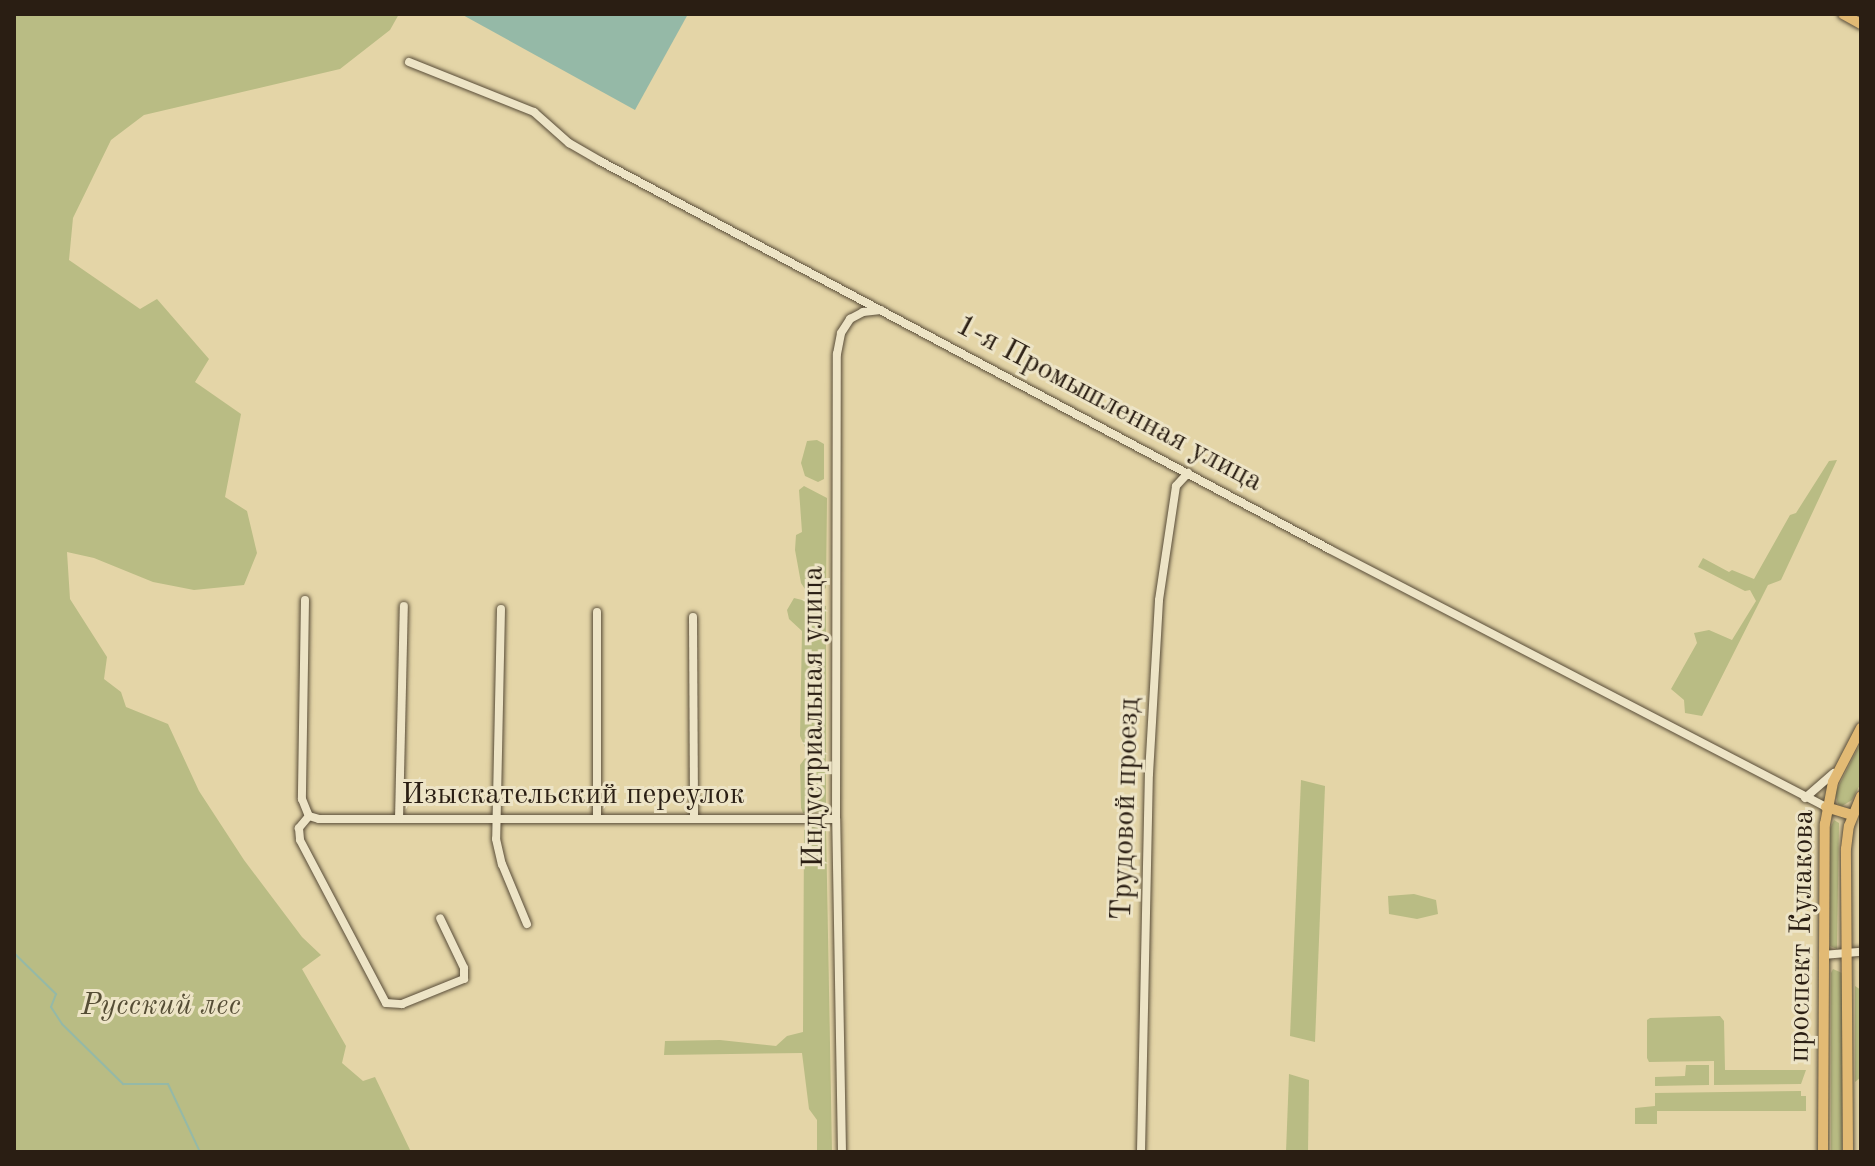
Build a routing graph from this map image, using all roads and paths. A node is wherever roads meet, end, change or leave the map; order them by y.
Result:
1 (1843, 14) edge
2 (1861, 24) edge
3 (409, 62) dead end
4 (881, 310) junction
5 (1188, 473) junction
6 (305, 600) dead end
7 (404, 606) dead end
8 (501, 609) dead end
9 (597, 612) dead end
10 (693, 617) dead end
11 (1861, 728) edge
12 (1842, 763) junction
13 (1821, 788) junction
14 (1787, 789) junction
15 (1861, 796) edge
16 (1805, 798) junction
17 (1814, 803) junction
18 (1826, 807) junction
19 (1852, 815) junction
20 (309, 816) junction
21 (499, 818) junction
22 (399, 819) junction
23 (597, 819) junction
24 (694, 819) junction
25 (836, 819) junction
26 (1825, 824) junction
27 (440, 918) dead end
28 (527, 924) dead end
29 (1861, 952) edge
30 (1823, 955) junction
31 (1845, 956) junction
32 (842, 1152) edge
33 (1141, 1152) edge
34 (1823, 1152) edge
35 (1848, 1152) edge

1 - 2 main road
3 - 4 street, 1-я Промышленная улица
4 - 5 street, 1-я Промышленная улица
4 - 25 street, Индустриальная улица
5 - 14 street, 1-я Промышленная улица
5 - 33 street, Трудовой проезд
6 - 20 street
7 - 22 street
8 - 21 street
9 - 23 street
10 - 24 street
11 - 12 main road, проспект Кулакова
12 - 13 street
12 - 18 main road, проспект Кулакова
13 - 14 street
13 - 16 street
14 - 16 street, 1-я Промышленная улица
15 - 19 main road, проспект Кулакова
16 - 17 street, 1-я Промышленная улица
17 - 18 street, 1-я Промышленная улица
17 - 26 street
18 - 19 main road
18 - 26 main road, проспект Кулакова
19 - 31 main road, проспект Кулакова
20 - 22 street, Изыскательский переулок
20 - 27 street
21 - 22 street, Изыскательский переулок
21 - 23 street, Изыскательский переулок
21 - 28 street
23 - 24 street, Изыскательский переулок
24 - 25 street, Изыскательский переулок
25 - 32 street, Индустриальная улица
26 - 30 main road, проспект Кулакова
29 - 31 street
30 - 31 street
30 - 34 main road, проспект Кулакова
31 - 35 main road, проспект Кулакова

